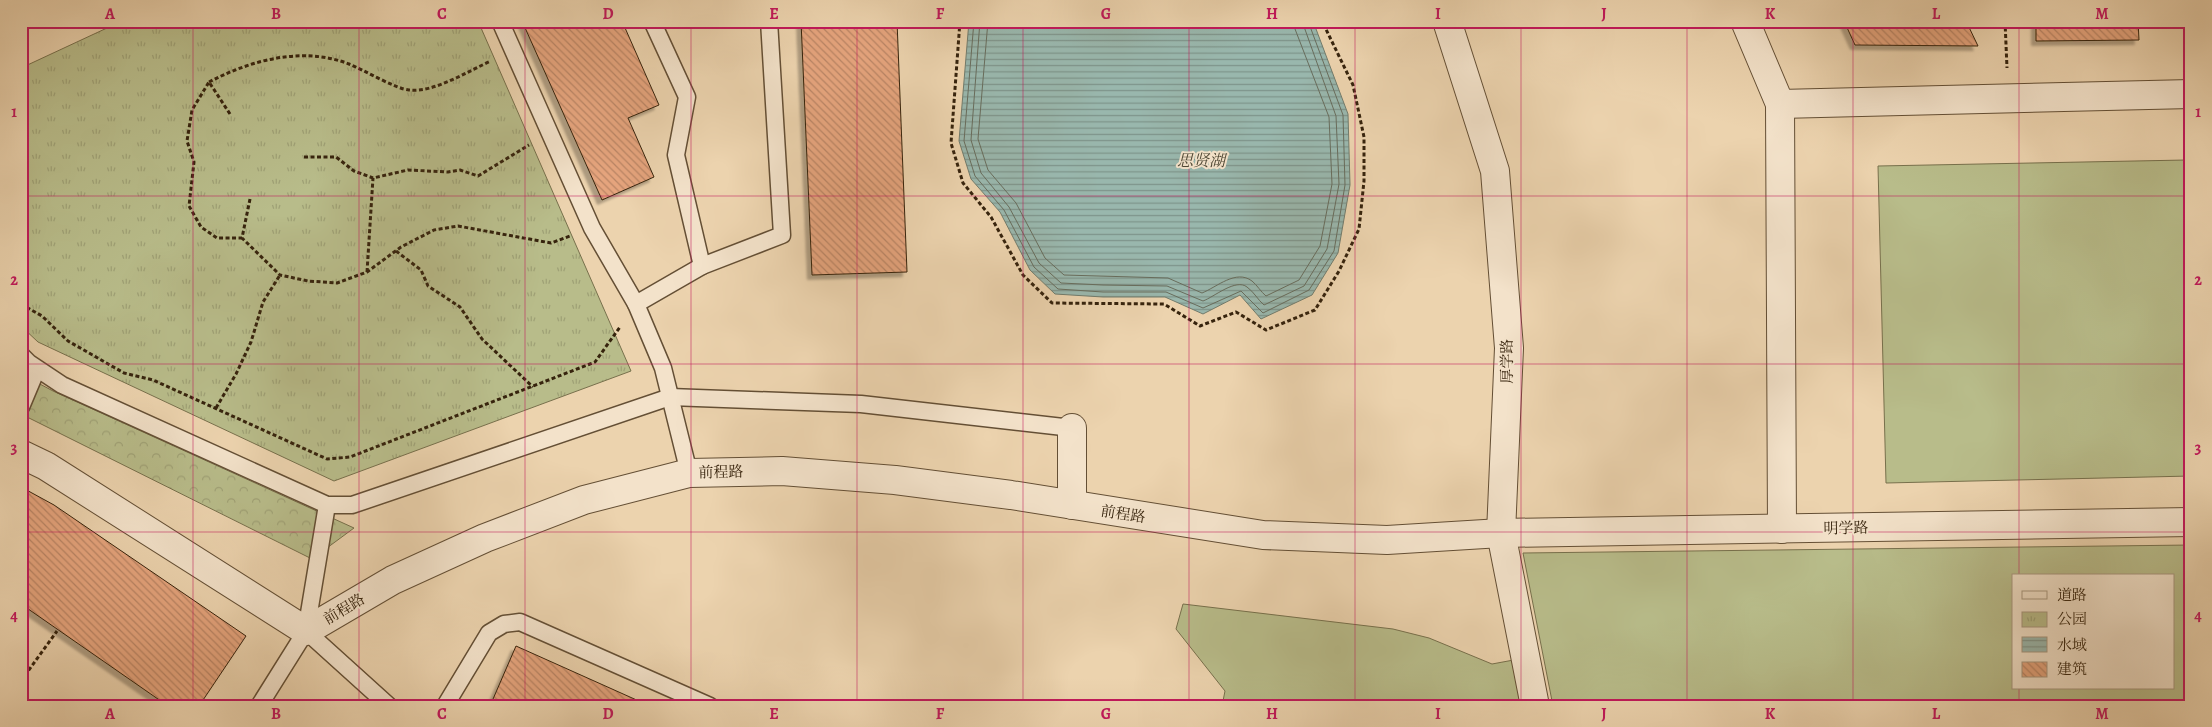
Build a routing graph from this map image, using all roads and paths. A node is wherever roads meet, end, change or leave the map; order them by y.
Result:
1 (500, 21) edge
2 (652, 21) edge
3 (769, 21) edge
4 (960, 21) edge
5 (1322, 21) edge
6 (1447, 21) edge
7 (1745, 21) edge
8 (2005, 21) edge
9 (514, 51) junction
10 (209, 82) junction
11 (2191, 94) edge
12 (2008, 97) junction
13 (1780, 104) junction
14 (230, 114) dead end
15 (550, 132) junction
16 (304, 157) dead end
17 (373, 178) junction
18 (250, 199) dead end
19 (592, 228) junction
20 (242, 238) junction
21 (396, 251) junction
22 (702, 266) junction
23 (367, 272) junction
24 (280, 275) junction
25 (21, 304) edge
26 (636, 304) junction
27 (21, 355) edge
28 (37, 369) junction
29 (533, 387) junction
30 (670, 397) junction
31 (21, 406) edge
32 (216, 408) junction
33 (1072, 428) joint
34 (21, 454) edge
35 (689, 472) junction
36 (327, 505) junction
37 (1072, 505) junction
38 (2191, 522) edge
39 (1782, 529) junction
40 (1501, 533) junction
41 (57, 631) dead end
42 (306, 631) junction
43 (21, 681) edge
44 (259, 706) edge
45 (389, 706) edge
46 (445, 706) edge
47 (710, 706) edge
48 (1535, 706) edge

1 - 9 lane
2 - 22 lane
3 - 22 lane
4 - 5 path
6 - 40 street, 厚学路
7 - 13 street
8 - 12 path
9 - 10 path
9 - 15 lane
10 - 14 path
10 - 20 path
11 - 12 street
12 - 13 street
13 - 39 street
15 - 17 path
15 - 19 lane
16 - 17 path
17 - 23 path
18 - 20 path
19 - 21 path
19 - 26 lane
20 - 24 path
21 - 23 path
21 - 29 path
22 - 26 lane
23 - 24 path
24 - 32 path
25 - 32 path
26 - 29 path
26 - 30 lane
27 - 28 lane
28 - 31 lane
28 - 36 lane
29 - 32 path
30 - 33 lane
30 - 35 lane
30 - 36 lane
33 - 37 street
34 - 42 street, 前程路
35 - 37 street, 前程路
35 - 42 street, 前程路
36 - 42 lane
37 - 40 street, 前程路
38 - 39 street, 明学路
39 - 40 street, 明学路
40 - 48 street, 厚学路
41 - 43 path
42 - 44 lane
42 - 45 lane
46 - 47 lane

